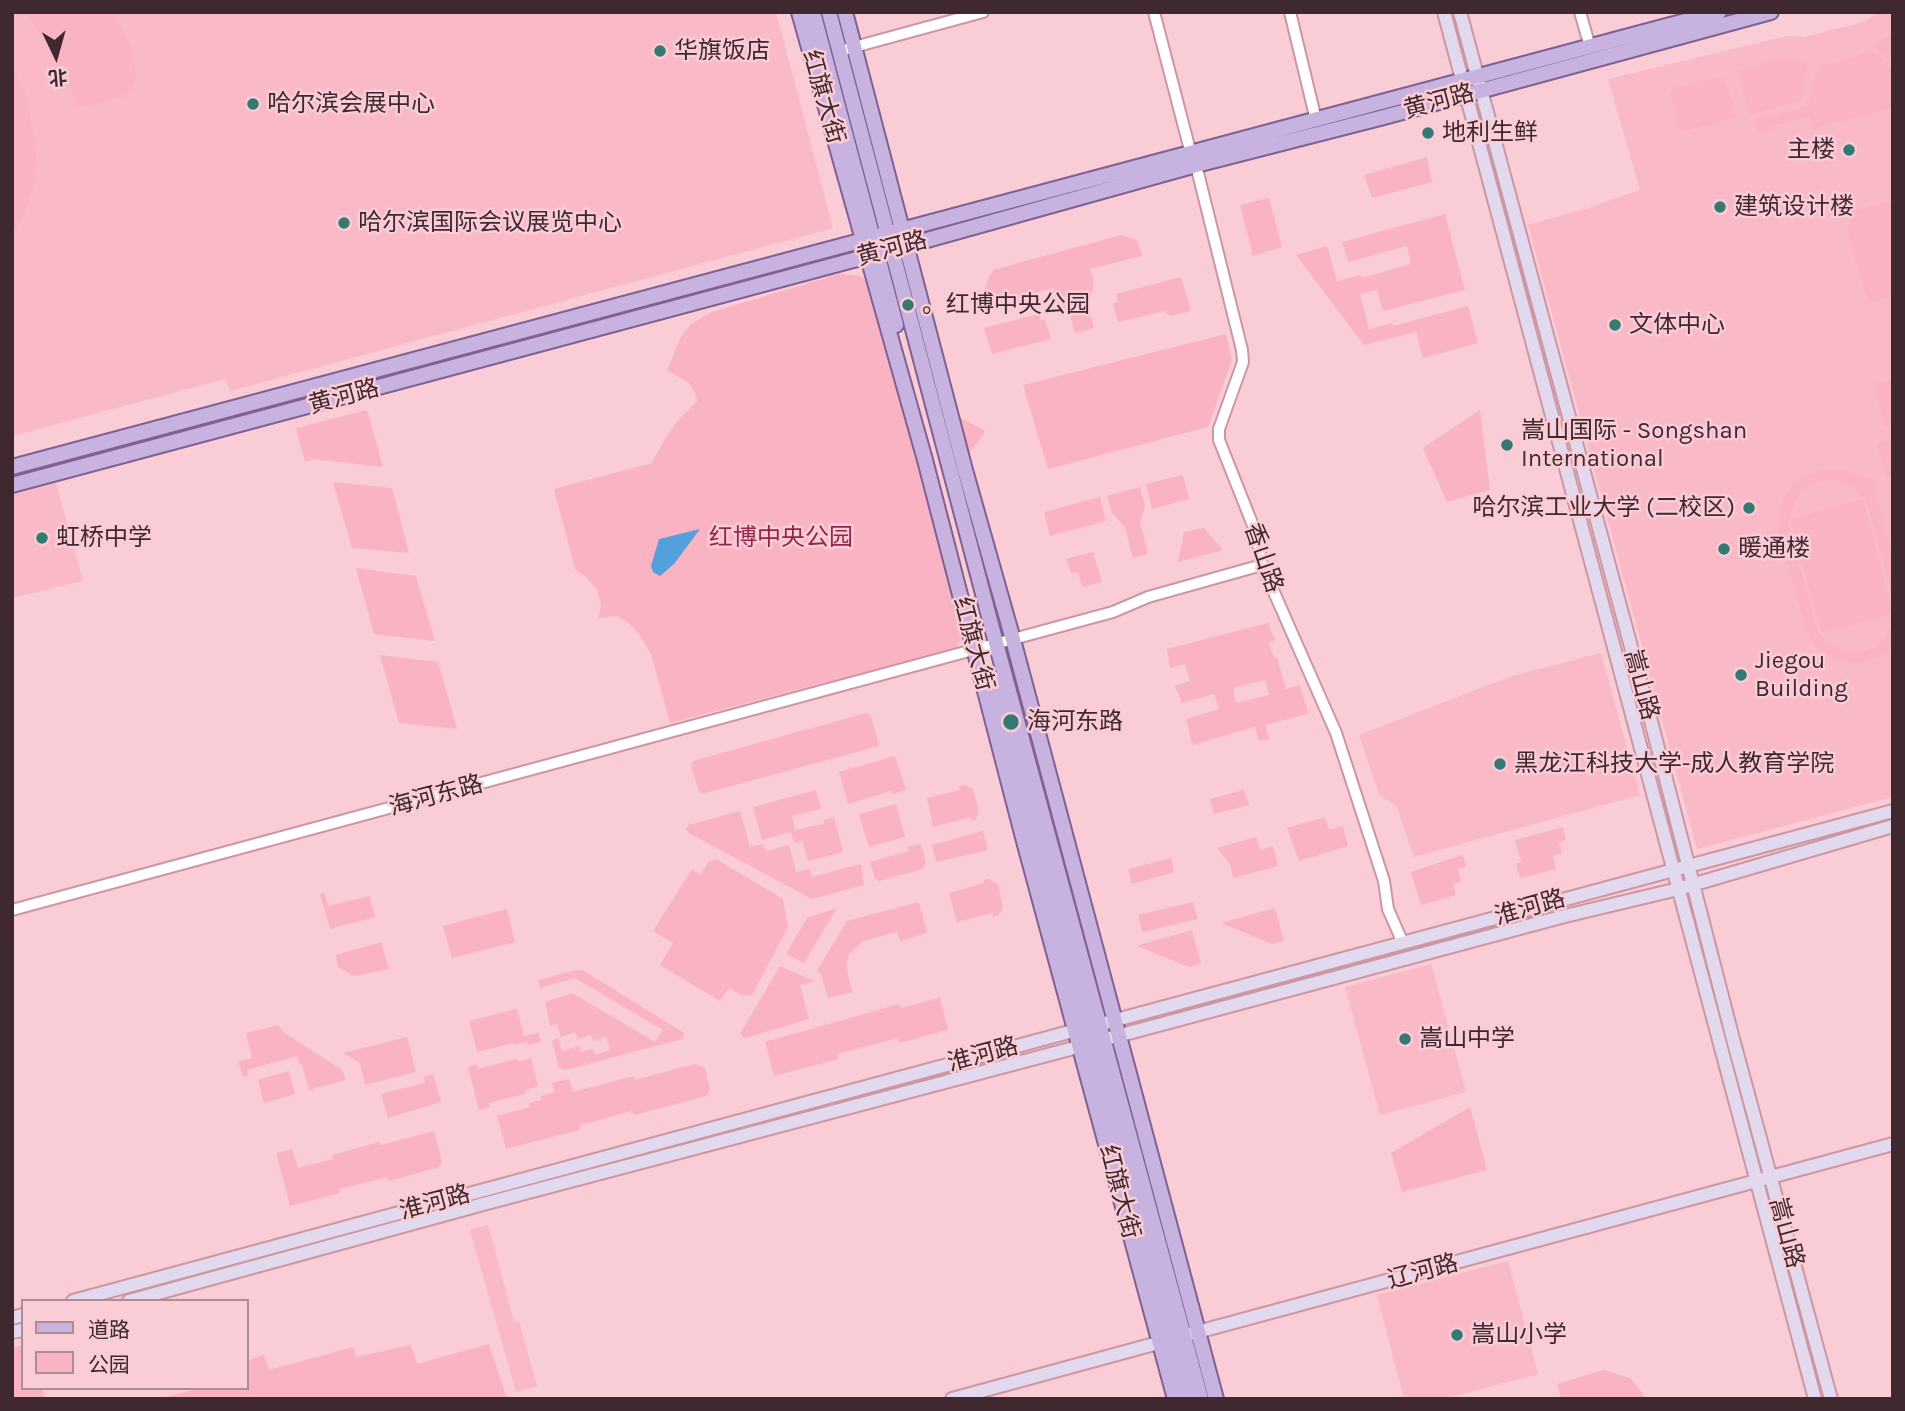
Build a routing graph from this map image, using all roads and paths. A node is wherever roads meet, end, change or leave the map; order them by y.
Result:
1 (799, 12) edge
2 (813, 12) edge
3 (829, 12) edge
4 (845, 12) edge
5 (983, 12) edge
6 (1154, 12) edge
7 (1290, 12) edge
8 (1444, 12) edge
9 (1460, 12) edge
10 (1580, 12) edge
11 (1772, 12) edge
12 (1714, 13) edge
13 (855, 47) junction
14 (1590, 47) junction
15 (840, 51) junction
16 (1472, 86) junction
17 (1317, 120) junction
18 (1194, 159) junction
19 (895, 232) junction
20 (868, 239) junction
21 (899, 248) junction
22 (872, 255) junction
23 (12, 467) edge
24 (12, 485) edge
25 (1262, 565) junction
26 (1013, 638) junction
27 (984, 646) junction
28 (1893, 811) edge
29 (1893, 826) edge
30 (1688, 865) junction
31 (1673, 869) junction
32 (1693, 885) junction
33 (1678, 889) junction
34 (12, 910) edge
35 (1403, 943) junction
36 (1094, 1026) junction
37 (1099, 1041) junction
38 (1893, 1144) edge
39 (1893, 1151) edge
40 (1771, 1180) junction
41 (1756, 1184) junction
42 (80, 1299) edge
43 (136, 1299) edge
44 (1179, 1340) junction
45 (952, 1399) edge
46 (975, 1399) edge
47 (1175, 1399) edge
48 (1187, 1399) edge
49 (1201, 1399) edge
50 (1216, 1399) edge
51 (1815, 1399) edge
52 (1831, 1399) edge

1 - 20 main road, 红旗大街
2 - 20 main road, 红旗大街
3 - 15 main road, 红旗大街
4 - 13 main road, 红旗大街
5 - 13 street
6 - 18 street, 香山路
7 - 17 street
8 - 16 main road, 嵩山路
9 - 16 main road, 嵩山路
10 - 14 street
11 - 16 main road, 黄河路
12 - 14 main road, 黄河路
13 - 15 street
13 - 19 main road, 红旗大街
14 - 16 main road, 黄河路
15 - 19 main road, 红旗大街
16 - 17 main road, 黄河路
16 - 18 main road, 黄河路
16 - 30 main road, 嵩山路
16 - 31 main road, 嵩山路
17 - 18 main road, 黄河路
18 - 19 main road, 黄河路
18 - 21 main road, 黄河路
18 - 25 street, 香山路
19 - 20 main road, 黄河路
19 - 21 main road, 红旗大街
20 - 22 main road, 红旗大街
20 - 23 main road, 黄河路
21 - 22 main road, 黄河路
21 - 26 main road, 红旗大街
21 - 27 main road, 红旗大街
22 - 24 main road, 黄河路
22 - 27 main road, 红旗大街
25 - 26 street, 海河东路
25 - 35 street, 香山路
26 - 27 street, 海河东路
26 - 36 main road, 红旗大街
27 - 34 street, 海河东路
27 - 36 main road, 红旗大街
28 - 30 main road, 淮河路
29 - 32 main road, 淮河路
30 - 31 main road, 淮河路
30 - 32 main road, 嵩山路
31 - 33 main road, 嵩山路
31 - 35 main road, 淮河路
32 - 33 main road, 淮河路
32 - 40 main road, 嵩山路
33 - 37 main road, 淮河路
33 - 41 main road, 嵩山路
35 - 36 main road, 淮河路
36 - 37 main road, 红旗大街
36 - 37 main road, 红旗大街
36 - 42 main road, 淮河路
37 - 43 main road, 淮河路
37 - 44 main road, 红旗大街
37 - 44 main road, 红旗大街
38 - 40 main road, 辽河路
39 - 40 main road, 辽河路
40 - 41 main road, 辽河路
40 - 52 main road, 嵩山路
41 - 44 main road, 辽河路
41 - 51 main road, 嵩山路
44 - 45 main road, 辽河路
44 - 46 main road, 辽河路
44 - 47 main road, 红旗大街
44 - 48 main road, 红旗大街
44 - 49 main road, 红旗大街
44 - 50 main road, 红旗大街

